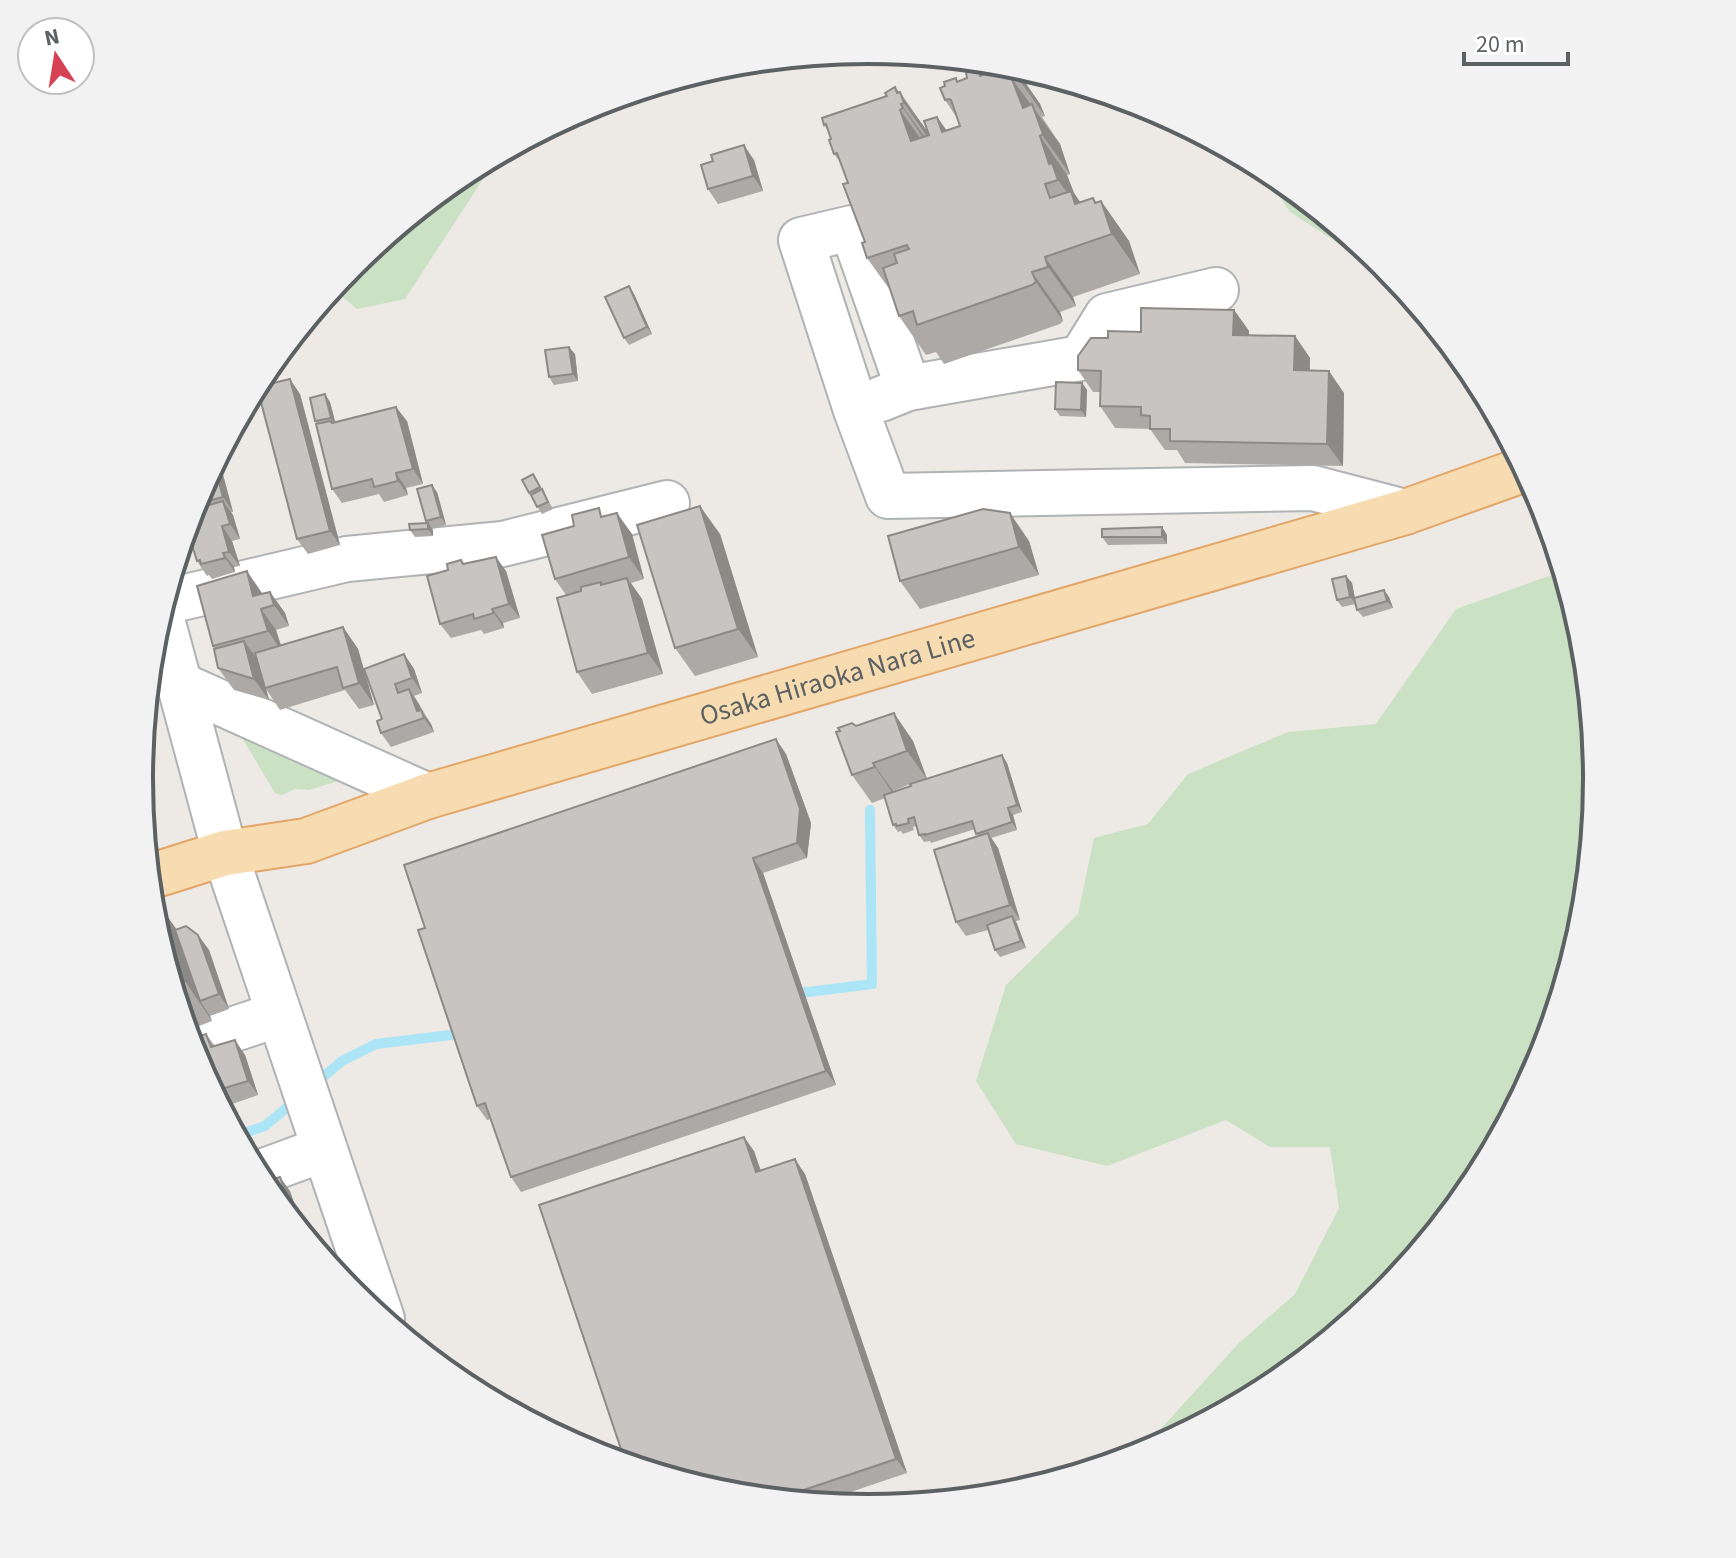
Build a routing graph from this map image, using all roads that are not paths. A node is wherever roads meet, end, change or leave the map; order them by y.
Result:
1 (1216, 290) dead end
2 (908, 388) junction
3 (856, 410) junction
4 (1514, 473) edge
5 (667, 503) dead end
6 (1405, 512) junction
7 (172, 615) edge
8 (167, 639) edge
9 (181, 685) junction
10 (428, 796) junction
11 (225, 853) junction
12 (159, 874) edge
13 (279, 1014) junction
14 (202, 1040) edge
15 (324, 1149) junction
16 (269, 1169) edge
17 (374, 1296) edge

1 - 2 street
2 - 3 street
2 - 3 street
3 - 6 street
4 - 6 main road, Osaka Hiraoka Nara Line
5 - 7 street
6 - 10 main road, Osaka Hiraoka Nara Line
8 - 9 street
9 - 10 street
9 - 11 street
10 - 11 main road, Osaka Hiraoka Nara Line
11 - 12 main road, Osaka Hiraoka Nara Line
11 - 13 street
13 - 14 street
13 - 15 street
15 - 16 street
15 - 17 street

